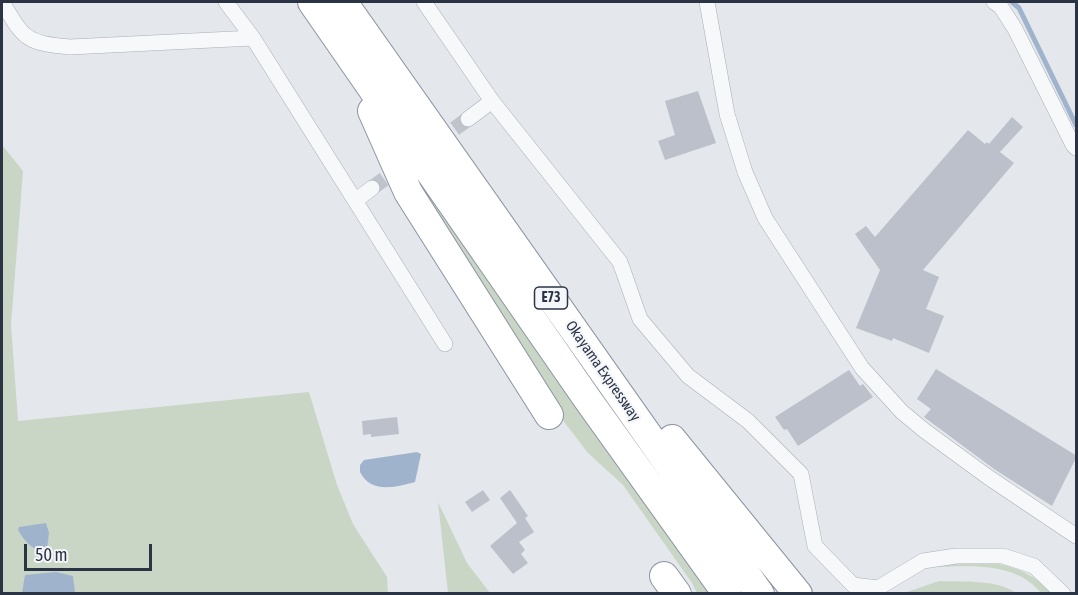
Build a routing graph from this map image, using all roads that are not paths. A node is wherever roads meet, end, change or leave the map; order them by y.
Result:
1 (2, 2) edge
2 (226, 2) edge
3 (312, 2) edge
4 (343, 2) edge
5 (424, 2) edge
6 (707, 2) edge
7 (994, 2) edge
8 (253, 38) junction
9 (345, 49) junction
10 (492, 101) junction
11 (468, 119) tunnel mouth
12 (1077, 148) edge
13 (372, 188) tunnel mouth
14 (355, 201) junction
15 (486, 206) junction
16 (445, 344) dead end
17 (549, 415) dead end
18 (1077, 536) edge
19 (727, 594) edge
20 (760, 594) edge
21 (798, 594) edge
22 (1063, 594) edge

1 - 8 street
2 - 8 street
3 - 9 highway, Okayama Expressway / E73
4 - 15 highway, Okayama Expressway / E73
5 - 10 street
6 - 18 street
7 - 12 street
8 - 14 street
9 - 17 highway
9 - 19 highway, Okayama Expressway / E73
10 - 11 street
10 - 22 street
13 - 14 street
14 - 16 street
15 - 20 highway, Okayama Expressway / E73
15 - 21 highway

